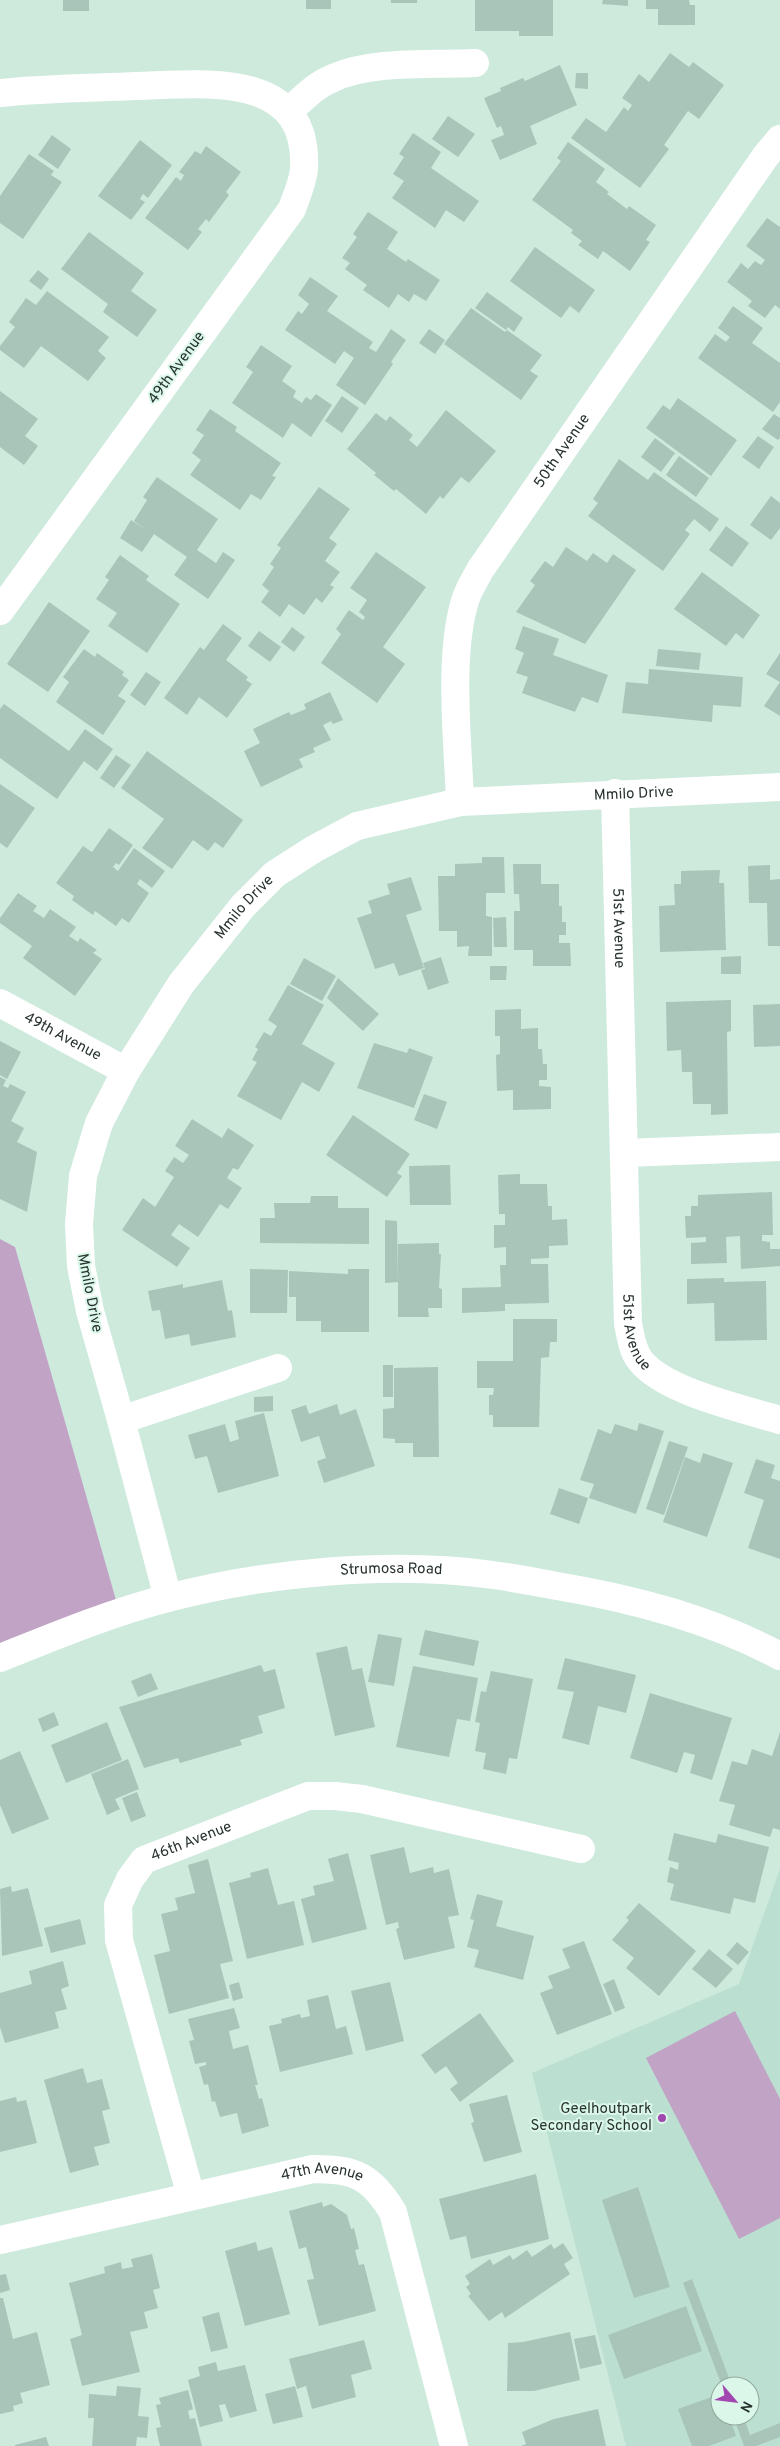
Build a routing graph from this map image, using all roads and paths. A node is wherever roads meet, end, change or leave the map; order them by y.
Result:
1 (475, 63) dead end
2 (0, 93) edge
3 (288, 112) junction
4 (780, 139) edge
5 (0, 610) edge
6 (780, 787) edge
7 (615, 793) junction
8 (460, 802) junction
9 (0, 1003) edge
10 (126, 1071) junction
11 (780, 1147) edge
12 (625, 1153) junction
13 (278, 1368) dead end
14 (122, 1420) junction
15 (780, 1420) edge
16 (168, 1598) junction
17 (780, 1656) edge
18 (0, 1658) edge
19 (581, 1849) dead end
20 (191, 2196) junction
21 (0, 2240) edge
22 (454, 2446) edge

1 - 3 street
2 - 3 street, 49th Avenue
3 - 5 street, 49th Avenue
4 - 8 street, 50th Avenue
6 - 7 street, Mmilo Drive
7 - 8 street, Mmilo Drive
7 - 12 street, 51st Avenue
8 - 10 street, Mmilo Drive
9 - 10 street, 49th Avenue
10 - 14 street, Mmilo Drive
11 - 12 street
12 - 15 street, 51st Avenue
13 - 14 street
14 - 16 street, Mmilo Drive
16 - 17 street, Strumosa Road
16 - 18 street, Strumosa Road
19 - 20 street, 46th Avenue
20 - 21 street, 47th Avenue
20 - 22 street, 47th Avenue

